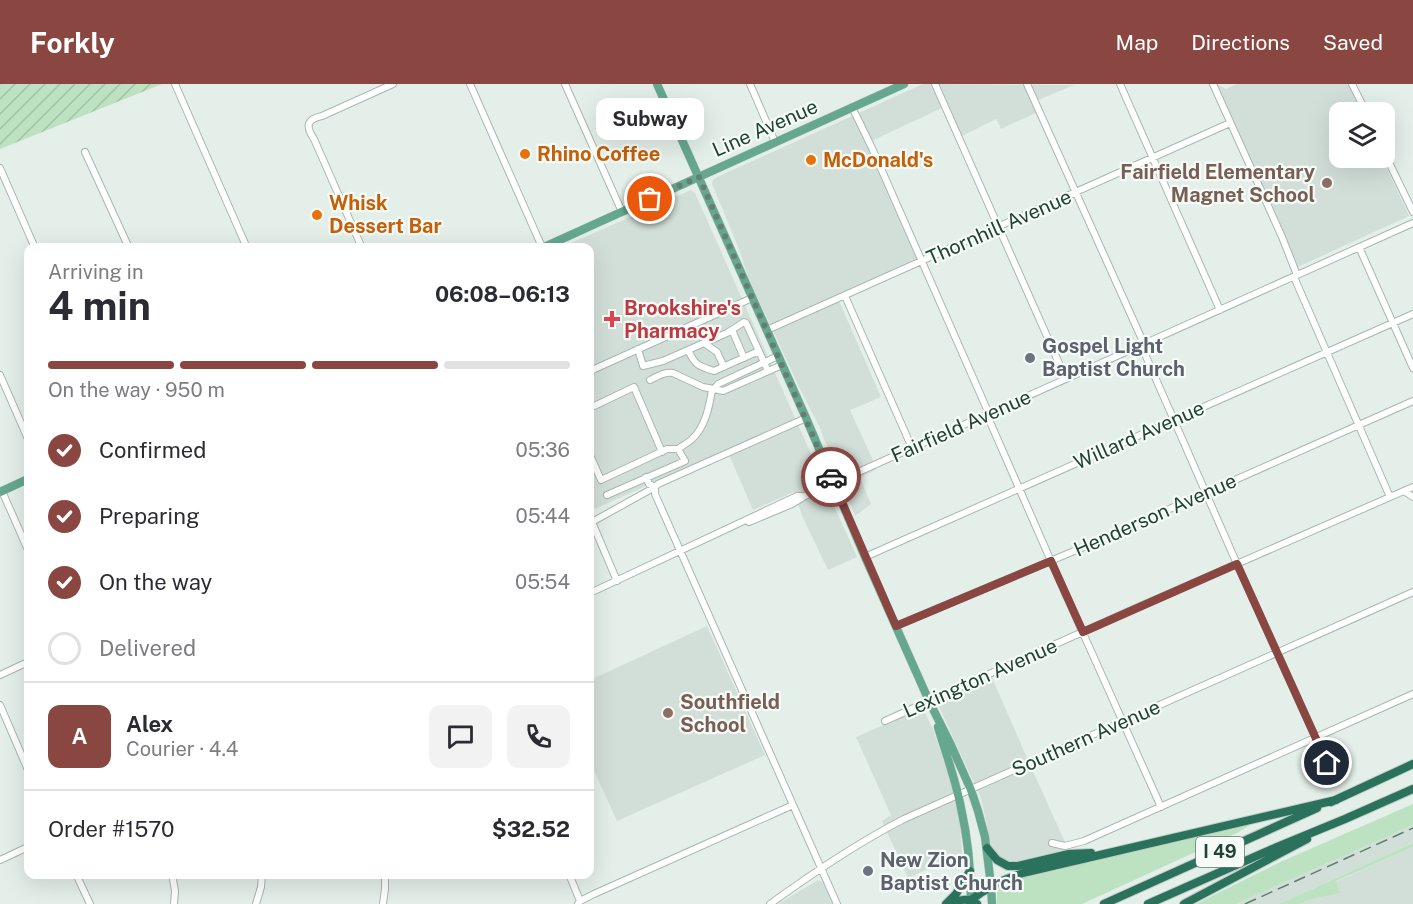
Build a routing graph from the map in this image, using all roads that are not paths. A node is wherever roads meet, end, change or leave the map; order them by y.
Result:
1 (175, 84) edge
2 (393, 84) edge
3 (470, 84) edge
4 (565, 84) edge
5 (657, 84) edge
6 (750, 84) edge
7 (904, 84) edge
8 (934, 84) edge
9 (1027, 84) edge
10 (1120, 84) edge
11 (1213, 84) edge
12 (1352, 84) edge
13 (888, 87) edge
14 (1361, 102) edge
15 (852, 107) junction
16 (1230, 123) junction
17 (776, 142) junction
18 (85, 152) dead end
19 (1153, 158) junction
20 (0, 168) edge
21 (1392, 168) edge
22 (699, 177) junction
23 (1076, 192) junction
24 (622, 212) junction
25 (1413, 212) edge
26 (1413, 224) edge
27 (999, 227) junction
28 (33, 243) edge
29 (127, 243) edge
30 (245, 243) edge
31 (360, 243) edge
32 (540, 243) edge
33 (551, 243) edge
34 (1359, 248) junction
35 (922, 261) junction
36 (1295, 276) junction
37 (844, 296) junction
38 (752, 298) junction
39 (1220, 310) junction
40 (1413, 314) edge
41 (1393, 322) junction
42 (732, 330) junction
43 (767, 330) junction
44 (704, 343) junction
45 (1142, 345) junction
46 (638, 350) junction
47 (688, 350) junction
48 (759, 351) junction
49 (1326, 352) junction
50 (778, 356) junction
51 (744, 358) junction
52 (764, 362) junction
53 (782, 365) junction
54 (724, 367) junction
55 (594, 368) edge
56 (1413, 368) edge
57 (768, 371) junction
58 (0, 375) edge
59 (1066, 379) junction
60 (650, 380) dead end
61 (713, 390) junction
62 (1413, 401) edge
63 (594, 406) edge
64 (988, 414) junction
65 (806, 418) junction
66 (1174, 419) junction
67 (1358, 425) junction
68 (24, 430) edge
69 (912, 448) junction
70 (678, 449) junction
71 (662, 452) junction
72 (594, 464) edge
73 (646, 477) junction
74 (24, 481) edge
75 (834, 483) junction
76 (655, 487) junction
77 (1413, 487) edge
78 (1020, 488) junction
79 (1, 491) edge
80 (1404, 491) junction
81 (1206, 492) junction
82 (607, 495) dead end
83 (1390, 497) junction
84 (1413, 497) edge
85 (594, 521) edge
86 (594, 527) edge
87 (24, 541) edge
88 (681, 552) junction
89 (865, 557) junction
90 (1051, 561) junction
91 (1237, 564) junction
92 (617, 581) junction
93 (594, 591) edge
94 (1413, 592) edge
95 (896, 626) junction
96 (1083, 632) junction
97 (1277, 652) junction
98 (24, 664) edge
99 (0, 675) edge
100 (1413, 694) edge
101 (930, 704) junction
102 (0, 705) edge
103 (1123, 721) junction
104 (885, 722) dead end
105 (1315, 738) junction
106 (24, 761) edge
107 (1413, 764) edge
108 (1333, 776) dead end
109 (1413, 789) edge
110 (971, 790) junction
111 (958, 795) junction
112 (1336, 800) junction
113 (794, 805) junction
114 (1161, 807) junction
115 (1345, 819) junction
116 (1052, 843) dead end
117 (987, 848) junction
118 (24, 849) edge
119 (1119, 851) junction
120 (0, 860) edge
121 (821, 868) junction
122 (970, 871) junction
123 (78, 879) edge
124 (173, 879) edge
125 (262, 879) edge
126 (386, 879) edge
127 (571, 879) edge
128 (991, 885) junction
129 (579, 902) edge
130 (973, 903) edge
131 (90, 904) edge
132 (174, 904) edge
133 (256, 904) edge
134 (383, 904) edge
135 (770, 904) edge
136 (837, 904) edge
137 (947, 904) edge
138 (992, 904) edge
139 (1104, 904) edge
140 (1148, 904) edge
141 (1184, 904) edge

1 - 30 street
2 - 31 street
3 - 32 street
4 - 24 street
5 - 22 main road
6 - 17 street
7 - 13 main road, Line Avenue
8 - 27 street
9 - 23 street
10 - 19 street
11 - 16 street
12 - 14 street
13 - 15 main road, Line Avenue
15 - 17 main road, Line Avenue
15 - 35 street
16 - 19 street, Thornhill Avenue
16 - 36 street
17 - 22 main road, Line Avenue
18 - 29 street
19 - 23 street, Thornhill Avenue
19 - 39 street
20 - 28 street
21 - 25 street
22 - 24 main road, Line Avenue
22 - 38 main road
23 - 27 street, Thornhill Avenue
23 - 45 street
24 - 33 main road, Line Avenue
26 - 34 street, Fairfield Avenue
27 - 35 street, Thornhill Avenue
27 - 59 street
34 - 36 street, Fairfield Avenue
34 - 41 street
35 - 37 street, Thornhill Avenue
35 - 64 street
36 - 39 street, Fairfield Avenue
36 - 49 street
37 - 43 street, Thornhill Avenue
37 - 69 street
38 - 43 main road
38 - 46 street
39 - 45 street, Fairfield Avenue
40 - 41 street, Willard Avenue
41 - 49 street, Willard Avenue
41 - 56 street
42 - 44 street
42 - 48 street
42 - 51 street
43 - 50 main road
44 - 47 street
44 - 54 street
45 - 59 street, Fairfield Avenue
45 - 66 street
46 - 47 street
46 - 55 street
47 - 54 street
48 - 51 street
48 - 52 street
49 - 66 street, Willard Avenue
49 - 67 street
50 - 52 street
50 - 53 main road
51 - 54 street
52 - 57 street
52 - 61 street
53 - 57 street
53 - 65 main road
57 - 61 street
58 - 68 street
59 - 64 street, Fairfield Avenue
60 - 61 street
61 - 70 street
62 - 67 street, Henderson Avenue
63 - 71 street
64 - 69 street, Fairfield Avenue
64 - 78 street
65 - 75 main road
65 - 76 street
66 - 78 street, Willard Avenue
66 - 81 street
67 - 81 street, Henderson Avenue
67 - 83 street
69 - 75 street, Fairfield Avenue
70 - 71 street
70 - 73 street
71 - 72 street
73 - 76 street
73 - 82 street
74 - 79 main road
75 - 88 street, Fairfield Avenue
75 - 89 main road
76 - 85 street
76 - 88 street
77 - 80 street, Lexington Avenue
78 - 89 street, Willard Avenue
78 - 90 street
79 - 87 street
80 - 83 street, Lexington Avenue
80 - 84 street
81 - 90 street, Henderson Avenue
81 - 91 street
83 - 91 street, Lexington Avenue
86 - 92 street
88 - 92 street, Fairfield Avenue
88 - 113 street
89 - 95 main road
90 - 95 street, Henderson Avenue
90 - 96 street
91 - 96 street, Lexington Avenue
91 - 97 street
92 - 93 street, Fairfield Avenue
94 - 97 street, Southern Avenue
95 - 101 main road
96 - 101 street, Lexington Avenue
96 - 103 street
97 - 103 street, Southern Avenue
97 - 105 street
98 - 99 street
100 - 105 street
101 - 104 street, Lexington Avenue
101 - 110 main road
101 - 111 main road
102 - 106 street
103 - 110 street, Southern Avenue
103 - 114 street
105 - 108 street
105 - 114 street
107 - 112 highway, I 49
109 - 115 highway, I 49
110 - 111 street, Southern Avenue
110 - 117 main road
111 - 121 street, Southern Avenue
111 - 122 main road
112 - 119 highway
112 - 139 highway, I 49
113 - 121 street
113 - 129 street
114 - 116 street
115 - 140 highway, I 49
115 - 141 highway
117 - 119 highway
117 - 128 main road
118 - 120 street
119 - 128 highway
121 - 135 street, Southern Avenue
121 - 136 street
122 - 130 main road
122 - 137 highway
123 - 131 street
124 - 132 street
125 - 133 street
126 - 134 street
127 - 129 street
128 - 130 highway
128 - 138 main road
130 - 137 highway

